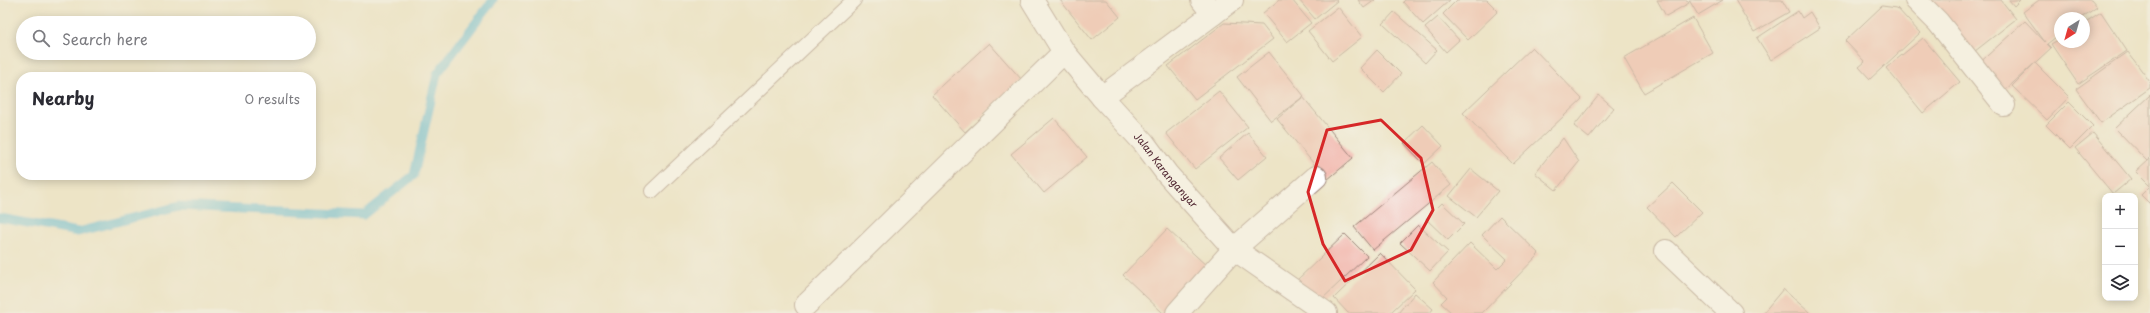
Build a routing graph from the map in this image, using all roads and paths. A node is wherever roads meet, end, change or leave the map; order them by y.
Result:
1 (854, 0) edge
2 (1032, 0) edge
3 (1232, 0) edge
4 (1916, 0) edge
5 (1207, 7) edge
6 (1064, 52) junction
7 (1102, 97) junction
8 (2004, 105) dead end
9 (1316, 177) dead end
10 (652, 191) dead end
11 (1234, 249) junction
12 (1666, 251) dead end
13 (806, 305) dead end
14 (1177, 313) edge
15 (1326, 313) edge
16 (1731, 313) edge

1 - 10 lane
2 - 6 street, Jalan Karanganyar
3 - 5 street
4 - 8 street
5 - 7 street
6 - 7 street, Jalan Karanganyar
6 - 13 street
7 - 11 street, Jalan Karanganyar
9 - 11 street
11 - 14 street
11 - 15 street, Jalan Karanganyar
12 - 16 street

